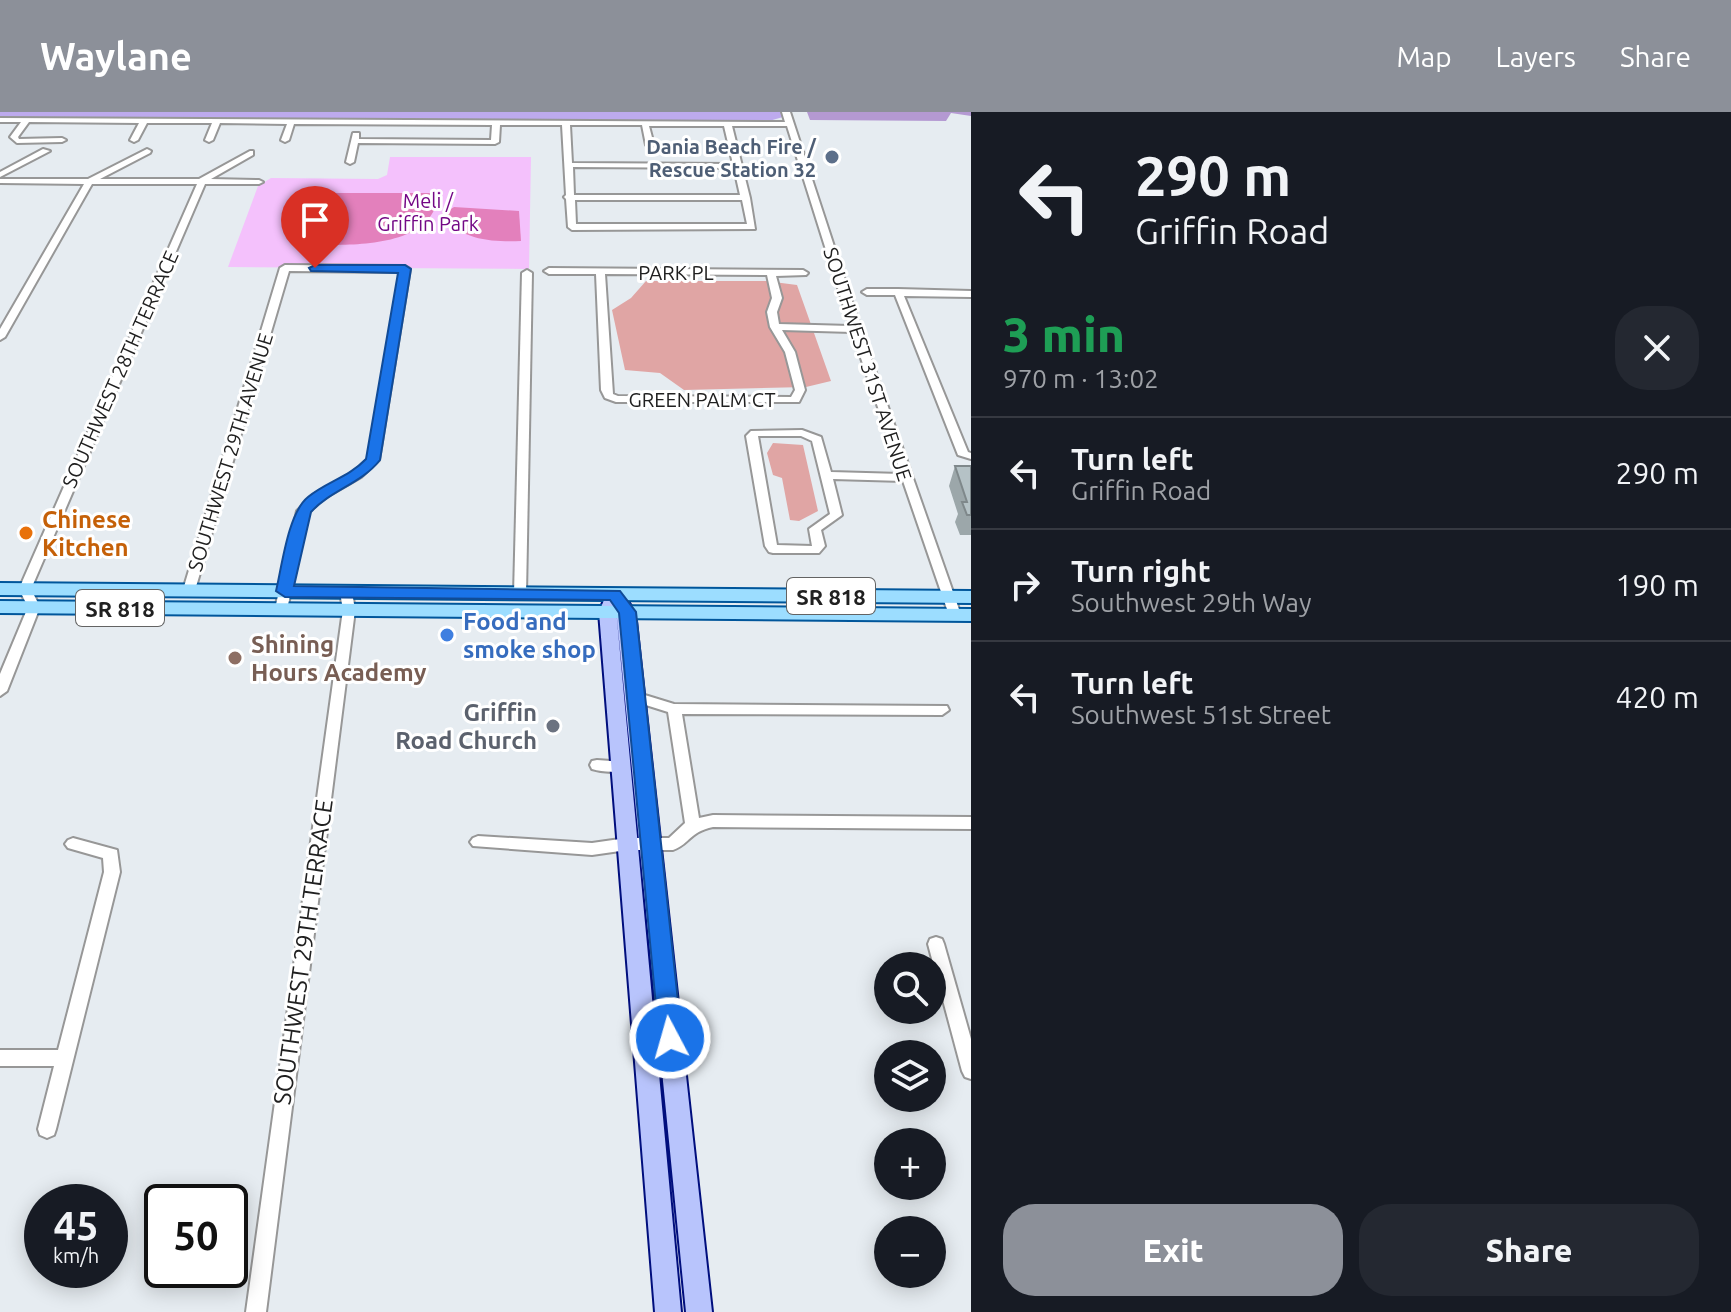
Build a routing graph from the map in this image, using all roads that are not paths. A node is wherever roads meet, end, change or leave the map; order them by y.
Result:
1 (786, 112) edge
2 (0, 120) edge
3 (27, 120) junction
4 (144, 121) junction
5 (217, 121) junction
6 (291, 122) junction
7 (358, 122) junction
8 (496, 123) junction
9 (566, 124) junction
10 (645, 124) junction
11 (790, 124) junction
12 (728, 125) junction
13 (62, 140) dead end
14 (134, 140) dead end
15 (209, 140) dead end
16 (285, 140) dead end
17 (355, 141) junction
18 (650, 145) dead end
19 (46, 151) dead end
20 (147, 151) dead end
21 (250, 153) dead end
22 (350, 162) dead end
23 (570, 165) junction
24 (738, 166) junction
25 (0, 178) edge
26 (90, 181) junction
27 (202, 181) junction
28 (259, 182) dead end
29 (568, 197) junction
30 (746, 198) junction
31 (549, 271) dead end
32 (600, 272) junction
33 (527, 273) dead end
34 (771, 273) junction
35 (803, 273) dead end
36 (867, 292) dead end
37 (898, 292) junction
38 (971, 294) edge
39 (774, 323) junction
40 (855, 325) junction
41 (0, 337) edge
42 (968, 456) edge
43 (826, 475) junction
44 (906, 478) junction
45 (0, 589) edge
46 (25, 589) junction
47 (189, 590) junction
48 (520, 594) junction
49 (971, 597) edge
50 (283, 600) junction
51 (348, 601) junction
52 (616, 606) junction
53 (0, 607) edge
54 (34, 607) junction
55 (958, 609) edge
56 (0, 691) edge
57 (635, 697) junction
58 (674, 709) junction
59 (942, 710) dead end
60 (597, 765) dead end
61 (620, 766) junction
62 (971, 823) edge
63 (693, 825) junction
64 (478, 842) dead end
65 (73, 844) dead end
66 (627, 844) junction
67 (650, 844) junction
68 (936, 944) dead end
69 (0, 1058) edge
70 (66, 1058) junction
71 (971, 1071) edge
72 (47, 1129) dead end
73 (256, 1312) edge
74 (668, 1312) edge
75 (699, 1312) edge

1 - 11 street, SOUTHWEST 31ST AVENUE
2 - 3 street
3 - 4 street
3 - 13 street
4 - 5 street
4 - 14 street
5 - 6 street
5 - 15 street
6 - 7 street
6 - 16 street
7 - 8 street
7 - 17 street
8 - 9 street
8 - 17 street
9 - 10 street
9 - 23 street
10 - 12 street
10 - 18 street
11 - 12 street
11 - 40 street, SOUTHWEST 31ST AVENUE
12 - 24 street
17 - 22 street
19 - 25 street
20 - 26 street
21 - 27 street
23 - 24 street
23 - 29 street
24 - 30 street
25 - 26 street
26 - 27 street
26 - 41 street
27 - 28 street
27 - 46 street, SOUTHWEST 28TH TERRACE
29 - 30 street
29 - 30 street
31 - 32 street, PARK PL
32 - 34 street, PARK PL
32 - 39 street, GREEN PALM CT
33 - 48 street
34 - 35 street, PARK PL
34 - 39 street
36 - 37 street
37 - 38 street
37 - 42 street
39 - 40 street
40 - 44 street, SOUTHWEST 31ST AVENUE
43 - 43 street
43 - 44 street
44 - 55 street, SOUTHWEST 31ST AVENUE
45 - 46 main road, SR 818
46 - 47 main road, SR 818
46 - 54 street
47 - 50 main road, SR 818
47 - 50 street, SOUTHWEST 29TH AVENUE
48 - 51 main road, SR 818
48 - 52 main road, SR 818
49 - 55 main road, SR 818
50 - 51 main road, SR 818
50 - 54 main road, SR 818
51 - 52 main road, SR 818
51 - 73 street, SOUTHWEST 29TH TERRACE
52 - 55 main road, SR 818
52 - 57 main road
52 - 61 main road
53 - 54 main road, SR 818
54 - 56 street
57 - 58 street
57 - 67 main road
58 - 59 street
58 - 63 street
60 - 61 street
61 - 66 main road
62 - 63 street
63 - 67 street
64 - 66 street
65 - 70 street
66 - 67 street
66 - 74 main road
67 - 75 main road
68 - 71 street
69 - 70 street
70 - 72 street

